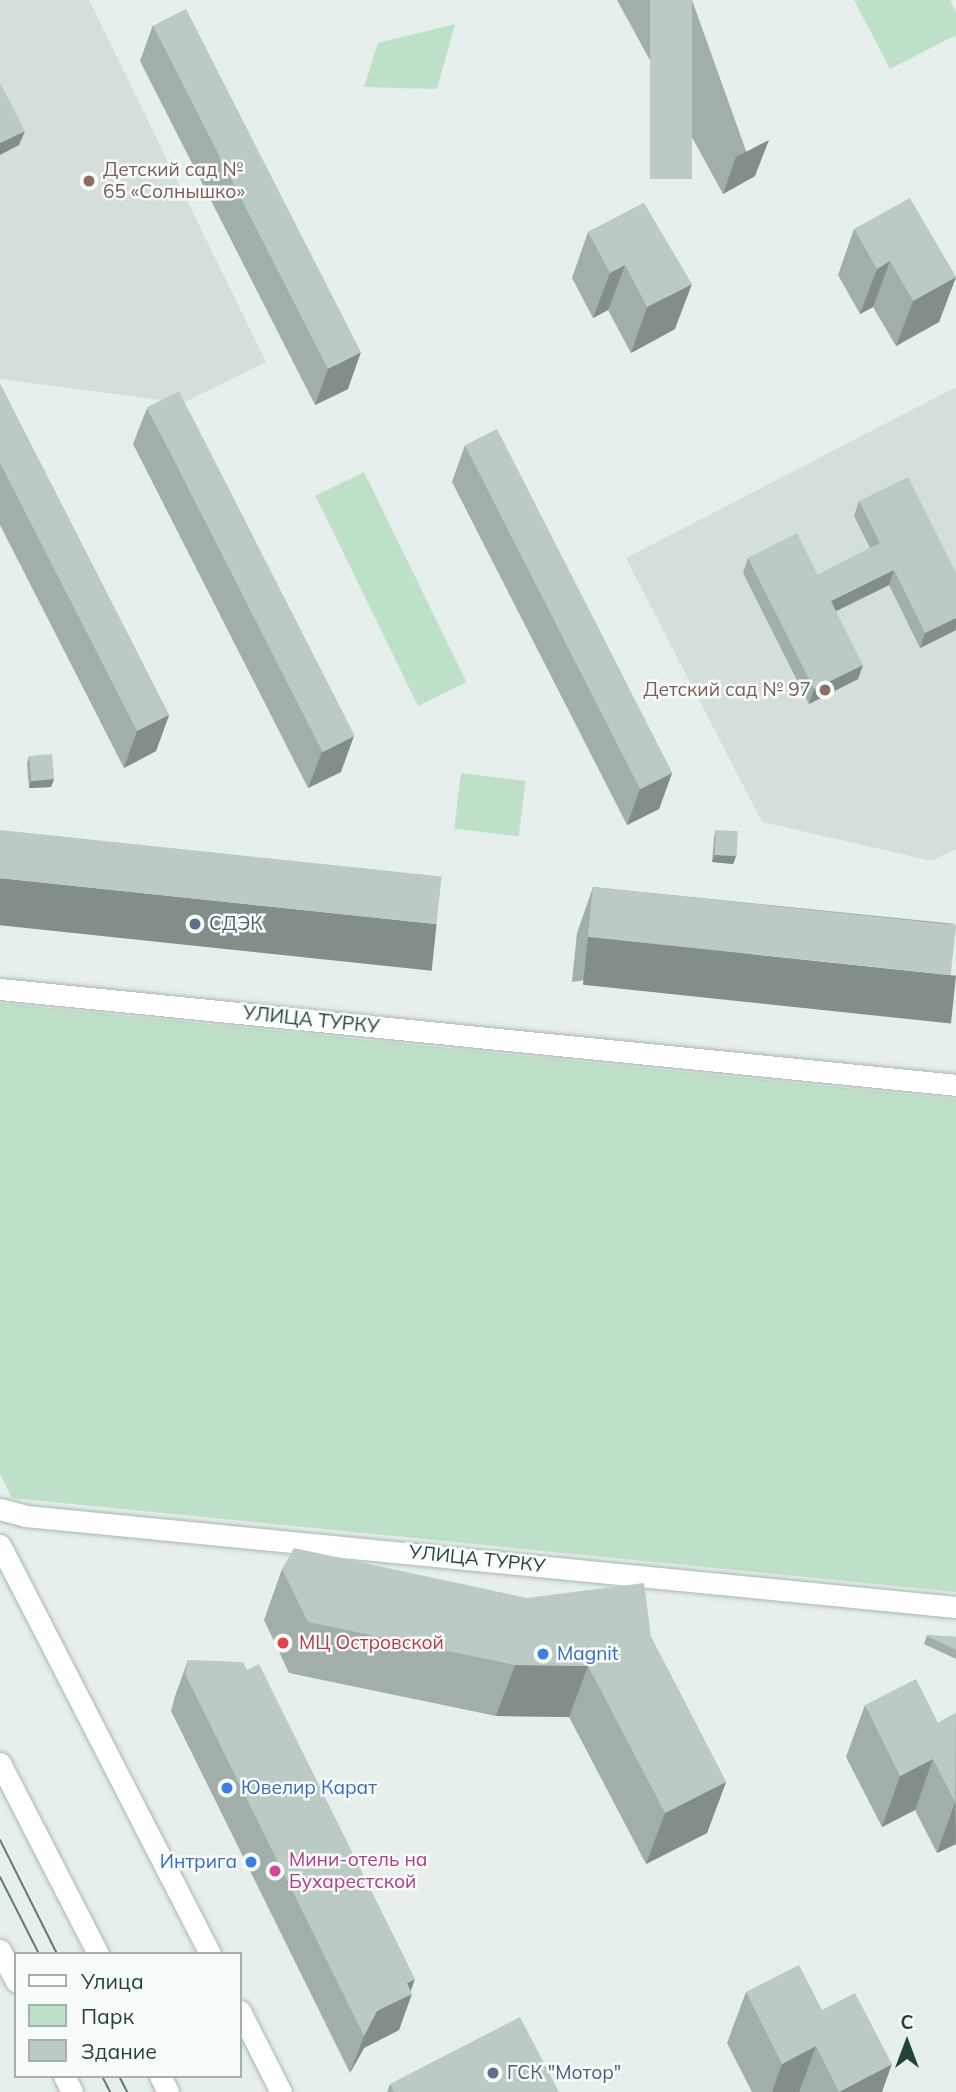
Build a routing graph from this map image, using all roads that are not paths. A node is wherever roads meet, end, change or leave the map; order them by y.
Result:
1 (0, 989) edge
2 (956, 1085) edge
3 (0, 1509) edge
4 (0, 1545) edge
5 (956, 1607) edge
6 (0, 1763) edge
7 (0, 1950) edge
8 (92, 1951) edge
9 (209, 1952) edge
10 (14, 1977) edge
11 (242, 2015) edge
12 (281, 2092) edge

1 - 2 street, УЛИЦА ТУРКУ
3 - 5 street, УЛИЦА ТУРКУ
4 - 9 street
6 - 8 street
7 - 10 street
11 - 12 street

